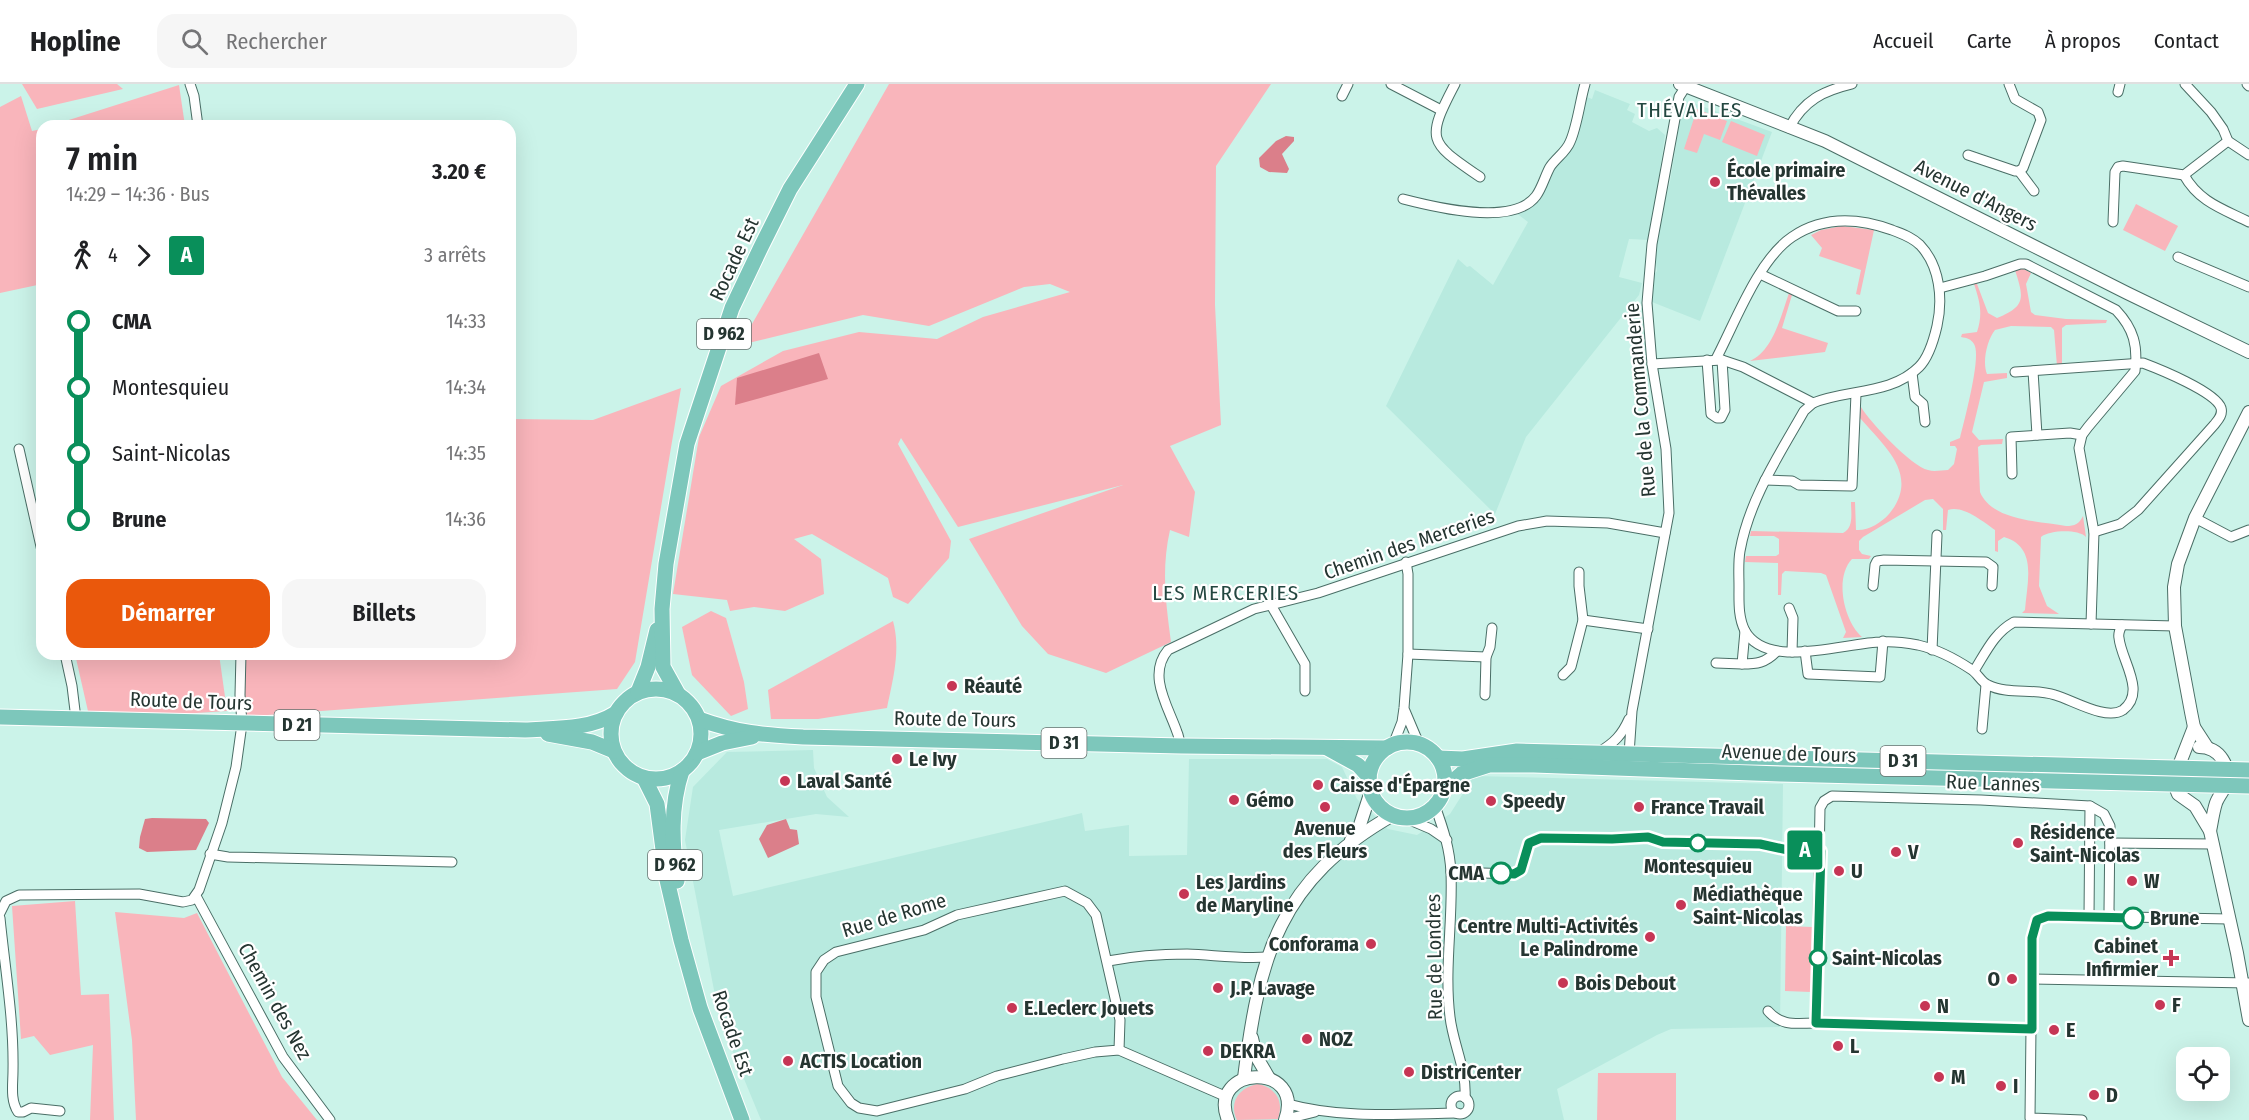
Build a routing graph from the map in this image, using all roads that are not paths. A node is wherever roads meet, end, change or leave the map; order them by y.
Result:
1 (190, 84) edge
2 (857, 84) edge
3 (1348, 84) edge
4 (1391, 84) edge
5 (1455, 84) edge
6 (1585, 84) edge
7 (1852, 84) edge
8 (2009, 84) edge
9 (2185, 84) edge
10 (1683, 85) edge
11 (1342, 96) dead end
12 (1442, 110) junction
13 (197, 120) edge
14 (1789, 128) junction
15 (2229, 141) junction
16 (1968, 155) dead end
17 (2249, 155) edge
18 (2019, 171) junction
19 (2184, 175) junction
20 (1480, 177) dead end
21 (2034, 191) dead end
22 (1403, 199) dead end
23 (2113, 222) dead end
24 (2249, 222) edge
25 (2178, 257) dead end
26 (1760, 274) junction
27 (2249, 287) edge
28 (1940, 288) junction
29 (1856, 311) dead end
30 (2249, 352) edge
31 (1715, 360) junction
32 (1652, 364) junction
33 (2136, 365) junction
34 (2033, 371) junction
35 (2015, 372) dead end
36 (1912, 373) junction
37 (1856, 394) junction
38 (1813, 403) junction
39 (2249, 412) edge
40 (1925, 422) dead end
41 (2037, 435) junction
42 (2082, 435) junction
43 (19, 448) dead end
44 (2012, 474) dead end
45 (1765, 480) junction
46 (2195, 518) junction
47 (36, 524) edge
48 (2249, 530) edge
49 (2094, 532) junction
50 (1665, 533) junction
51 (1937, 536) dead end
52 (1935, 561) junction
53 (1406, 562) junction
54 (1579, 572) dead end
55 (1873, 586) dead end
56 (1992, 586) dead end
57 (1271, 605) junction
58 (1789, 608) dead end
59 (662, 609) junction
60 (1583, 620) junction
61 (2091, 624) junction
62 (2122, 625) junction
63 (2175, 626) junction
64 (1492, 628) dead end
65 (1648, 628) junction
66 (1745, 631) junction
67 (1883, 641) junction
68 (1932, 650) junction
69 (1805, 651) junction
70 (1776, 652) junction
71 (1792, 652) junction
72 (1408, 654) junction
73 (1486, 657) junction
74 (66, 660) edge
75 (241, 660) edge
76 (1716, 663) dead end
77 (1742, 664) junction
78 (1974, 671) junction
79 (1563, 675) dead end
80 (1986, 685) junction
81 (1305, 691) dead end
82 (638, 692) junction
83 (678, 694) junction
84 (1485, 694) dead end
85 (1404, 708) junction
86 (1632, 711) junction
87 (616, 713) junction
88 (0, 717) edge
89 (76, 719) junction
90 (699, 719) junction
91 (242, 724) junction
92 (2194, 727) junction
93 (1982, 729) dead end
94 (525, 730) junction
95 (764, 735) junction
96 (1419, 744) junction
97 (1181, 746) junction
98 (1324, 746) junction
99 (1390, 746) junction
100 (2207, 747) junction
101 (2188, 748) junction
102 (614, 751) junction
103 (697, 753) junction
104 (1596, 753) junction
105 (1629, 754) junction
106 (1438, 758) junction
107 (1533, 765) junction
108 (2178, 768) junction
109 (2228, 769) junction
110 (2249, 770) edge
111 (682, 771) junction
112 (644, 778) junction
113 (1370, 784) junction
114 (2174, 784) junction
115 (2225, 785) junction
116 (2249, 786) edge
117 (1444, 789) junction
118 (2216, 803) junction
119 (1435, 806) junction
120 (2090, 806) junction
121 (2195, 806) junction
122 (1399, 817) junction
123 (2210, 831) junction
124 (1447, 840) junction
125 (2110, 843) junction
126 (2213, 844) junction
127 (1348, 845) junction
128 (1821, 851) junction
129 (210, 854) junction
130 (452, 862) dead end
131 (1451, 872) junction
132 (196, 896) junction
133 (0, 913) edge
134 (2089, 916) junction
135 (2111, 917) junction
136 (0, 918) edge
137 (2229, 919) junction
138 (1267, 957) junction
139 (687, 958) junction
140 (1108, 961) junction
141 (2032, 979) junction
142 (2246, 983) edge
143 (1768, 1011) dead end
144 (2249, 1020) edge
145 (1816, 1023) junction
146 (2032, 1029) junction
147 (1250, 1031) junction
148 (1119, 1050) junction
149 (1244, 1078) junction
150 (1269, 1078) junction
151 (1227, 1097) junction
152 (1458, 1100) junction
153 (1288, 1104) junction
154 (1469, 1108) junction
155 (60, 1111) dead end
156 (1317, 1112) junction
157 (1426, 1114) junction
158 (1460, 1116) edge
159 (1285, 1119) edge
160 (330, 1120) edge
161 (742, 1120) edge
162 (1228, 1120) edge
163 (1473, 1120) edge
164 (2082, 1120) edge

1 - 13 street
2 - 59 main road, Rocade Est / D 962
3 - 11 street
4 - 12 street
5 - 12 street
6 - 22 street
7 - 14 street
8 - 18 street
9 - 15 street
10 - 14 street, Avenue d'Angers
10 - 32 street, Rue de la Commanderie
12 - 20 street
14 - 30 street, Avenue d'Angers
15 - 17 street
15 - 19 street
16 - 18 street
18 - 21 street
19 - 23 street
19 - 24 street
25 - 27 street
26 - 28 street
26 - 29 street
26 - 31 street
28 - 33 street
28 - 36 street
31 - 31 street
31 - 32 street
31 - 38 street
32 - 50 street, Rue de la Commanderie
33 - 34 street
33 - 42 street
33 - 49 street
34 - 35 street
34 - 41 street
36 - 37 street
36 - 40 street
37 - 38 street
37 - 45 street
38 - 45 street
39 - 46 street
41 - 42 street
41 - 44 street
42 - 49 street
43 - 47 street
45 - 66 street
46 - 48 street
46 - 63 street
49 - 61 street
50 - 53 street, Chemin des Merceries
50 - 65 street, Rue de la Commanderie
51 - 52 street
52 - 55 street
52 - 56 street
52 - 68 street
53 - 57 street, Chemin des Merceries
53 - 72 street
54 - 60 street
57 - 81 street
57 - 97 street, Chemin des Merceries
58 - 71 street
59 - 82 main road, Rocade Est / D 962
59 - 83 main road, Rocade Est / D 962
60 - 65 street
60 - 79 street
61 - 62 street
61 - 78 street
62 - 63 street
62 - 80 street
63 - 92 street
64 - 73 street
65 - 86 street, Rue de la Commanderie
66 - 70 street
66 - 77 street
67 - 68 street
67 - 69 street
67 - 69 street
68 - 78 street
69 - 71 street
70 - 71 street
70 - 77 street
72 - 73 street
72 - 85 street
73 - 84 street
74 - 89 street
75 - 91 street
76 - 77 street
78 - 80 street
80 - 93 street
82 - 83 main road
82 - 87 main road
83 - 90 main road
85 - 96 street
85 - 99 street
86 - 104 street, Rue de la Commanderie
86 - 105 street, Rue de la Commanderie
87 - 94 main road, Route de Tours / D 21
87 - 102 main road
88 - 89 main road, Route de Tours / D 21
89 - 91 main road, Route de Tours / D 21
90 - 95 main road, Route de Tours / D 31
90 - 103 main road
91 - 94 main road, Route de Tours / D 21
91 - 129 street
92 - 100 street
92 - 101 street
94 - 102 main road, Route de Tours / D 21
95 - 97 main road, Route de Tours / D 31
95 - 103 main road, Route de Tours / D 31
96 - 99 main road
96 - 106 main road
97 - 98 main road, Route de Tours / D 31
98 - 99 main road, Route de Tours / D 31
98 - 113 main road, Route de Tours / D 31
99 - 113 main road
100 - 101 street
100 - 109 street
101 - 108 street
102 - 112 main road
103 - 111 main road
104 - 105 main road, Avenue de Tours / D 31
104 - 106 main road, Avenue de Tours / D 31
105 - 107 street
105 - 108 main road, Avenue de Tours / D 31
106 - 117 main road
107 - 114 main road, Avenue de Tours
107 - 117 main road, Avenue de Tours
108 - 109 main road, Avenue de Tours / D 31
108 - 114 street
109 - 110 main road, Avenue de Tours / D 31
109 - 115 street
111 - 112 main road
111 - 139 main road, Rocade Est / D 962
112 - 139 main road, Rocade Est / D 962
113 - 122 main road
113 - 127 street
114 - 115 main road, Avenue de Tours
114 - 121 street
115 - 116 main road, Avenue de Tours
115 - 118 street
117 - 119 main road
118 - 121 street
118 - 123 street
119 - 122 main road
119 - 124 street, Rue de Londres
120 - 125 street
120 - 128 street, Rue Lannes
120 - 134 street
121 - 123 street
122 - 124 street
122 - 127 street
123 - 126 street
124 - 131 street, Rue de Londres
125 - 126 street
125 - 135 street
126 - 137 street
127 - 138 street
128 - 131 street
128 - 145 street
129 - 130 street
129 - 132 street
131 - 152 street, Rue de Londres
132 - 133 street
132 - 160 street, Chemin des Nez
134 - 135 street
134 - 141 street
135 - 137 street
136 - 155 street
137 - 142 street
138 - 140 street
138 - 147 street
139 - 161 main road, Rocade Est / D 962
140 - 148 street, Rue de Rome
140 - 148 street, Rue de Rome
141 - 142 street
141 - 146 street
142 - 144 street
143 - 145 street
145 - 146 street
146 - 164 street
147 - 149 street
147 - 150 street
148 - 151 street, Rue de Rome
149 - 150 street
149 - 151 street
150 - 153 street
151 - 162 street
152 - 154 street
152 - 157 street
152 - 158 street
153 - 156 street
153 - 159 street
154 - 158 street
154 - 163 street
156 - 157 street
156 - 159 street
157 - 158 street

